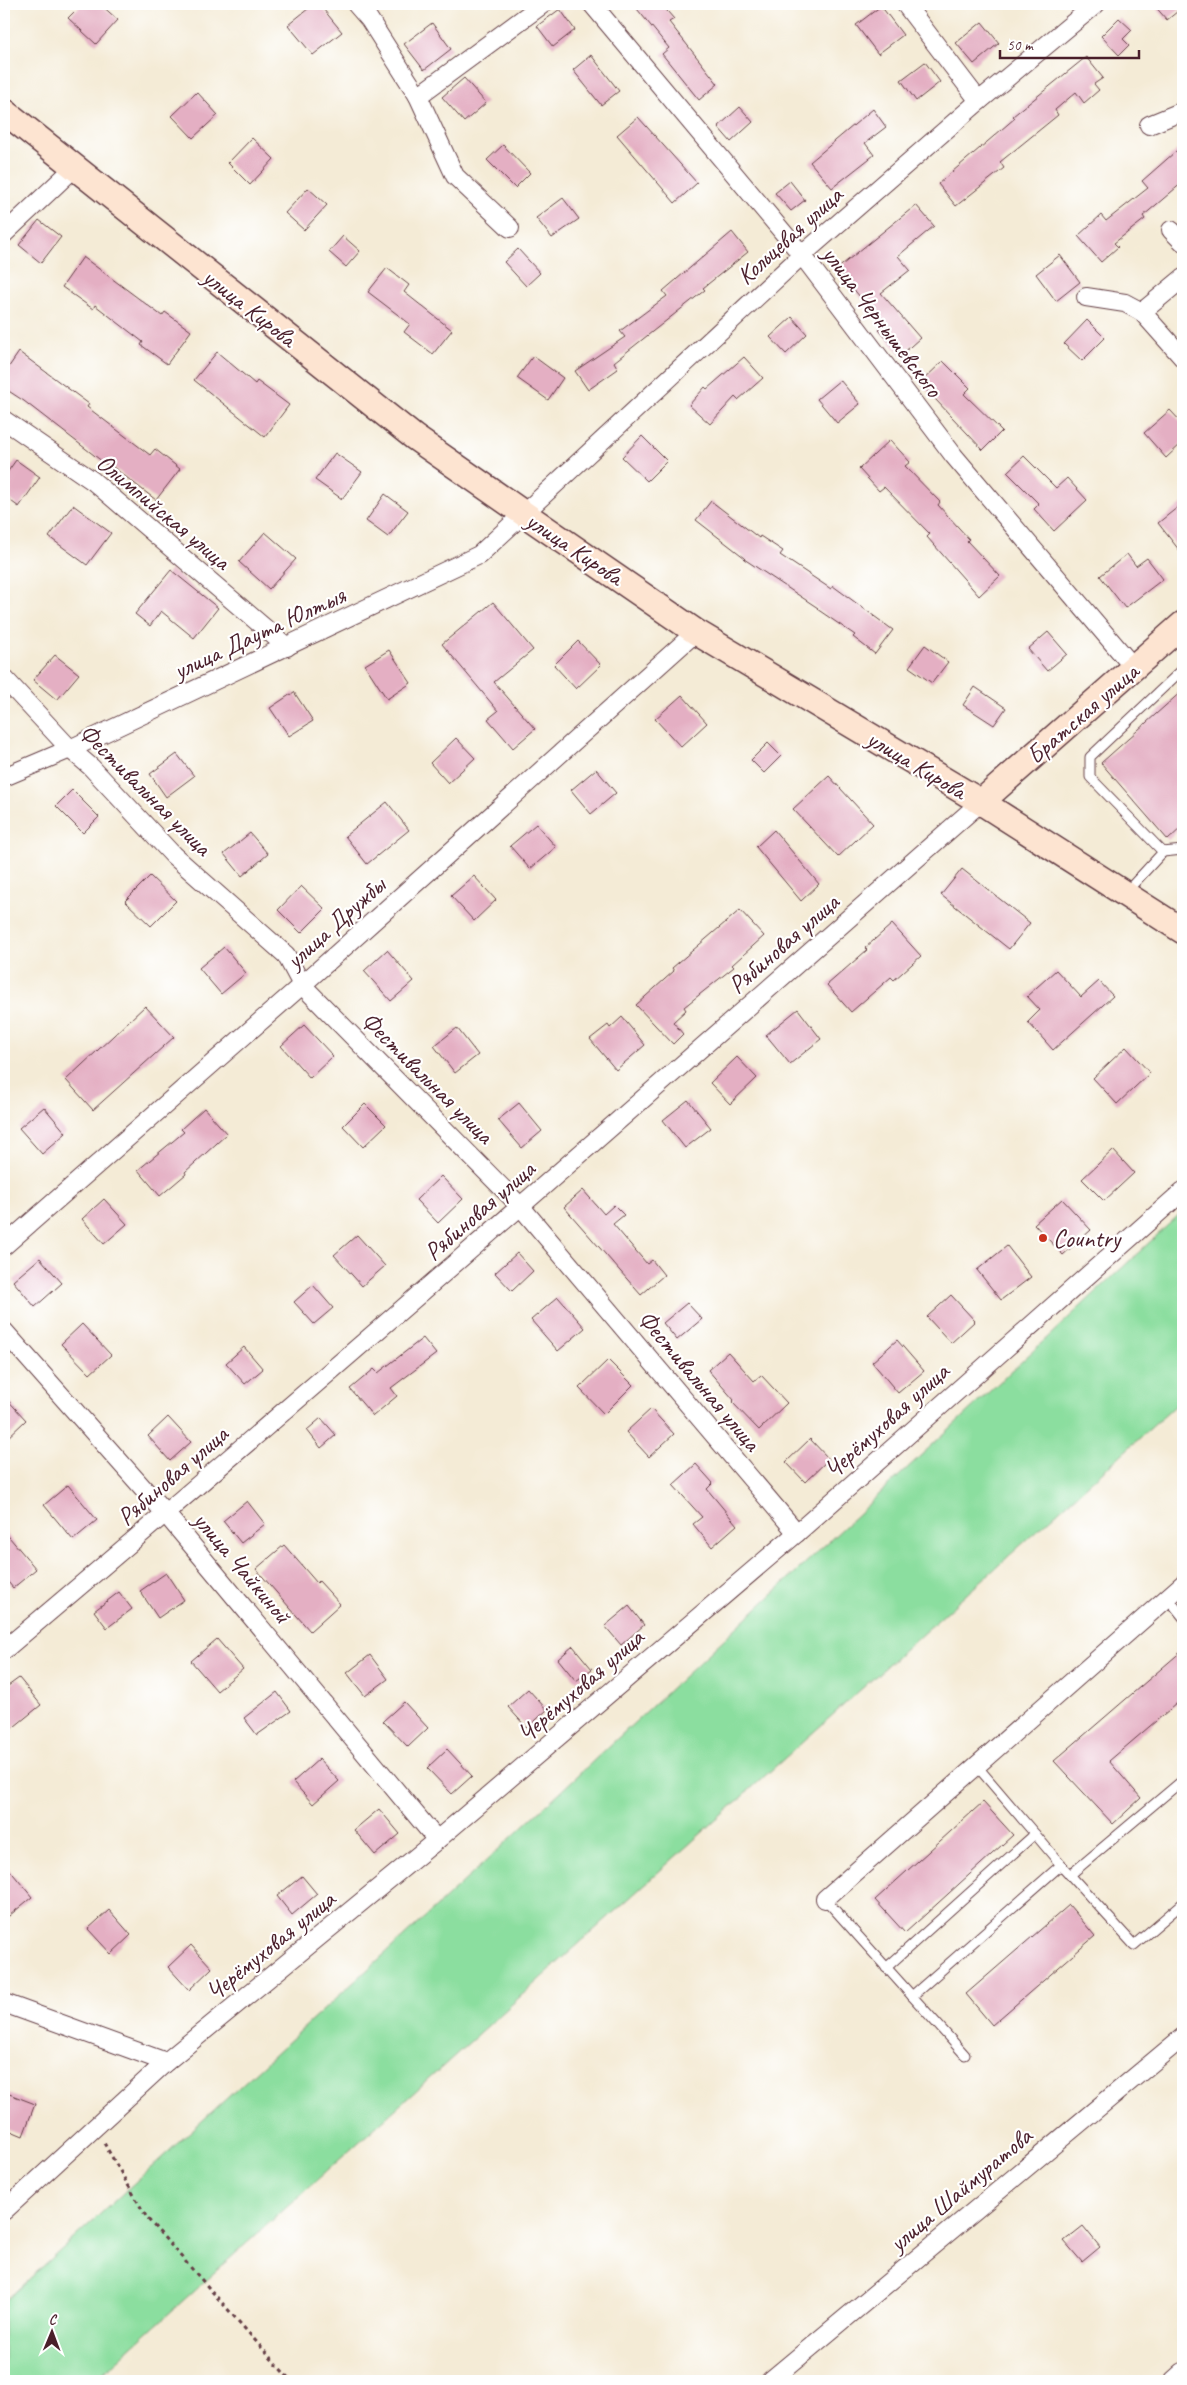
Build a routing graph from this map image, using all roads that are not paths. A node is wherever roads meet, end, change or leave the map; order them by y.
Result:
1 (356, 4) edge
2 (543, 4) edge
3 (592, 4) edge
4 (905, 4) edge
5 (1096, 4) edge
6 (418, 96) junction
7 (979, 101) junction
8 (4, 111) edge
9 (1183, 111) edge
10 (1149, 125) dead end
11 (74, 168) junction
12 (510, 228) dead end
13 (1171, 230) dead end
14 (4, 234) edge
15 (1183, 242) edge
16 (802, 255) junction
17 (1183, 278) edge
18 (1086, 297) dead end
19 (1142, 312) junction
20 (1183, 358) edge
21 (4, 420) edge
22 (523, 513) junction
23 (1181, 630) edge
24 (696, 632) junction
25 (287, 647) junction
26 (1134, 668) junction
27 (1183, 669) edge
28 (4, 678) edge
29 (70, 749) junction
30 (4, 777) edge
31 (981, 802) junction
32 (1183, 850) edge
33 (1163, 852) junction
34 (1124, 894) junction
35 (1183, 931) edge
36 (302, 985) junction
37 (1183, 1191) edge
38 (521, 1207) junction
39 (4, 1246) edge
40 (4, 1331) edge
41 (166, 1514) junction
42 (797, 1533) junction
43 (1183, 1584) edge
44 (1168, 1598) junction
45 (1183, 1617) edge
46 (4, 1650) edge
47 (976, 1765) junction
48 (1183, 1780) edge
49 (1035, 1834) junction
50 (437, 1840) junction
51 (1061, 1865) junction
52 (1070, 1875) junction
53 (826, 1899) joint
54 (1183, 1903) edge
55 (886, 1968) junction
56 (912, 1996) junction
57 (4, 2004) edge
58 (1183, 2037) edge
59 (965, 2055) dead end
60 (166, 2062) junction
61 (4, 2211) edge
62 (1183, 2372) edge
63 (770, 2381) edge
64 (1173, 2381) edge

1 - 6 street
2 - 6 street
3 - 16 street, улица Чернышевского
4 - 7 street
5 - 7 street, Кольцевая улица
6 - 12 street
7 - 16 street, Кольцевая улица
8 - 11 main road, улица Кирова
9 - 10 street
11 - 14 street
11 - 22 main road, улица Кирова
13 - 15 street
16 - 22 street, Кольцевая улица
16 - 26 street, улица Чернышевского
17 - 19 street
18 - 19 street
19 - 20 street
21 - 25 street, Олимпийская улица
22 - 24 main road, улица Кирова
22 - 25 street, улица Даута Юлтыя
23 - 26 main road, Братская улица
24 - 31 main road, улица Кирова
24 - 36 street, улица Дружбы
25 - 29 street, улица Даута Юлтыя
26 - 31 main road, Братская улица
27 - 33 lane
28 - 29 street, Фестивальная улица
29 - 30 street, улица Даута Юлтыя
29 - 36 street, Фестивальная улица
31 - 34 main road, улица Кирова
31 - 38 street, Рябиновая улица
32 - 33 lane
33 - 34 lane
34 - 35 main road, улица Кирова
36 - 38 street, Фестивальная улица
36 - 39 street, улица Дружбы
37 - 42 street, Черёмуховая улица
38 - 41 street, Рябиновая улица
38 - 42 street, Фестивальная улица
40 - 41 street, улица Чайкиной
41 - 46 street, Рябиновая улица
41 - 50 street, улица Чайкиной
42 - 50 street, Черёмуховая улица
43 - 44 street
44 - 45 lane
44 - 47 street
47 - 49 lane
47 - 53 street
48 - 52 lane
49 - 51 lane
49 - 55 lane
50 - 60 street, Черёмуховая улица
51 - 52 lane
51 - 56 lane
52 - 54 lane
53 - 55 lane
55 - 56 lane
56 - 59 lane
57 - 60 street
58 - 63 street, улица Шаймуратова
60 - 61 street, Черёмуховая улица
62 - 64 street

